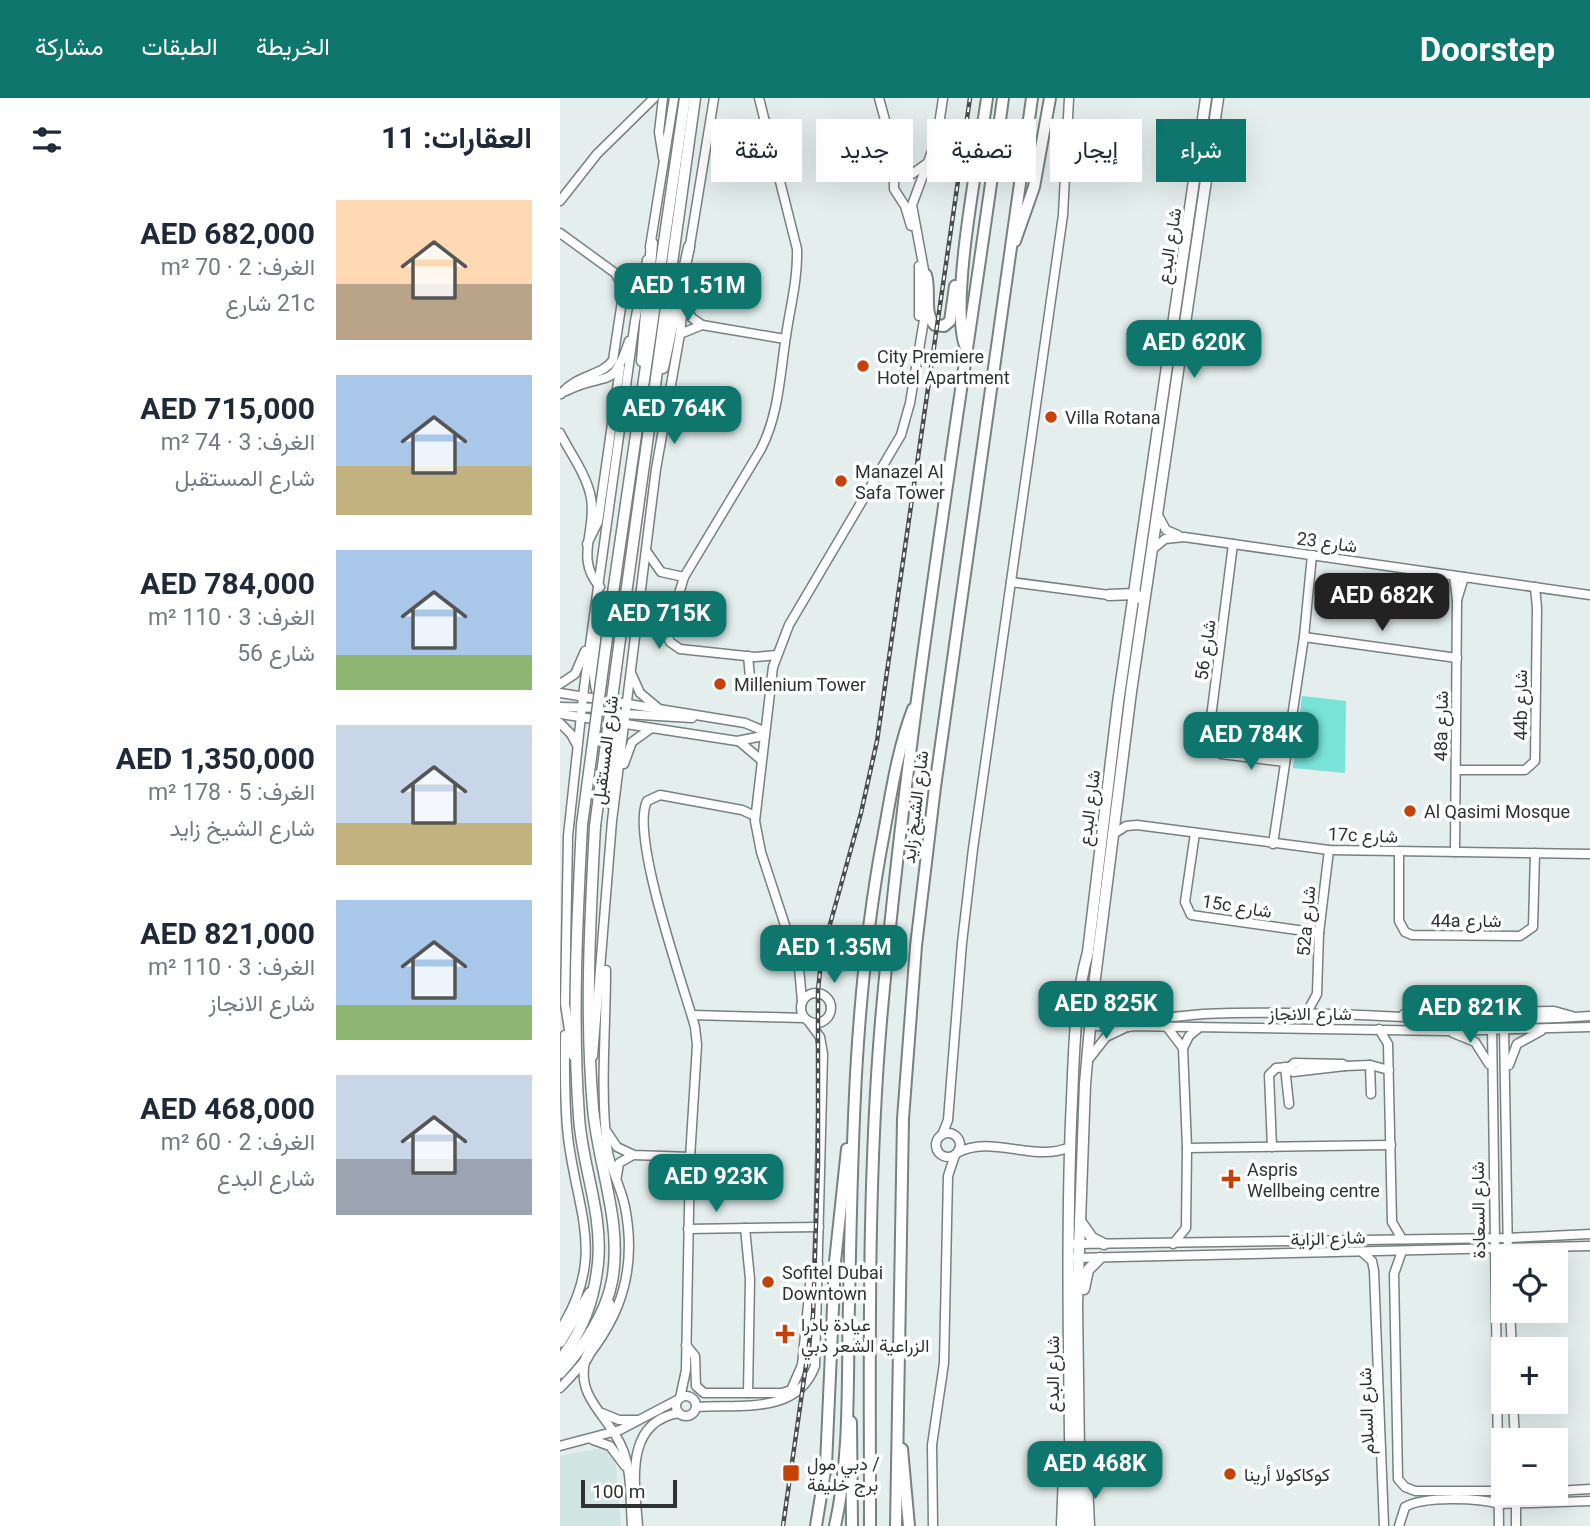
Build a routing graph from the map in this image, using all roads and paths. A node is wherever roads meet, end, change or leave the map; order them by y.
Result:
1 (654, 98) edge
2 (663, 98) edge
3 (674, 98) edge
4 (685, 98) edge
5 (695, 98) edge
6 (714, 98) edge
7 (759, 98) edge
8 (879, 98) edge
9 (943, 98) edge
10 (987, 98) edge
11 (1003, 98) edge
12 (1032, 98) edge
13 (1050, 98) edge
14 (1069, 98) edge
15 (1206, 98) edge
16 (1218, 98) edge
17 (885, 119) edge
18 (940, 119) edge
19 (664, 164) junction
20 (927, 167) edge
21 (895, 182) edge
22 (913, 182) edge
23 (917, 191) junction
24 (898, 195) junction
25 (560, 201) edge
26 (969, 226) junction
27 (560, 233) edge
28 (652, 243) junction
29 (689, 247) junction
30 (1185, 251) junction
31 (1009, 253) junction
32 (926, 275) junction
33 (1191, 292) junction
34 (684, 304) junction
35 (635, 321) junction
36 (702, 325) junction
37 (680, 334) junction
38 (786, 337) junction
39 (967, 350) junction
40 (620, 368) junction
41 (912, 385) junction
42 (642, 387) junction
43 (656, 389) junction
44 (560, 395) edge
45 (560, 433) edge
46 (1159, 517) junction
47 (1184, 537) junction
48 (587, 544) junction
49 (1236, 545) junction
50 (1154, 548) junction
51 (647, 552) junction
52 (1315, 556) junction
53 (663, 572) junction
54 (1454, 576) junction
55 (1464, 577) junction
56 (683, 579) junction
57 (1011, 582) junction
58 (643, 584) junction
59 (600, 587) junction
60 (1535, 587) junction
61 (1545, 588) junction
62 (1135, 594) junction
63 (1109, 595) junction
64 (1590, 595) edge
65 (1457, 600) junction
66 (597, 605) junction
67 (1537, 608) junction
68 (1131, 615) junction
69 (591, 635) junction
70 (1304, 637) junction
71 (752, 656) junction
72 (776, 656) junction
73 (1138, 657) junction
74 (1457, 658) junction
75 (632, 665) junction
76 (773, 667) junction
77 (560, 684) edge
78 (751, 688) dead end
79 (560, 693) edge
80 (919, 696) junction
81 (583, 698) junction
82 (767, 702) junction
83 (560, 707) edge
84 (626, 710) junction
85 (602, 711) junction
86 (667, 711) junction
87 (581, 713) junction
88 (560, 714) edge
89 (710, 718) junction
90 (560, 723) edge
91 (745, 723) junction
92 (624, 725) junction
93 (651, 729) junction
94 (763, 734) junction
95 (737, 741) junction
96 (578, 748) junction
97 (760, 759) junction
98 (1285, 762) junction
99 (1456, 769) junction
100 (616, 786) junction
101 (757, 791) junction
102 (733, 808) junction
103 (1116, 808) junction
104 (755, 816) junction
105 (612, 821) junction
106 (1138, 825) junction
107 (1195, 833) junction
108 (1112, 835) junction
109 (1273, 844) junction
110 (1329, 850) junction
111 (1399, 852) junction
112 (1455, 852) junction
113 (1535, 853) junction
114 (1590, 854) edge
115 (603, 932) junction
116 (1319, 933) junction
117 (1088, 951) junction
118 (799, 968) junction
119 (817, 993) junction
120 (1093, 994) junction
121 (1317, 994) junction
122 (802, 1002) junction
123 (565, 1004) junction
124 (780, 1016) junction
125 (1305, 1016) junction
126 (1331, 1016) junction
127 (1590, 1016) edge
128 (1574, 1017) junction
129 (693, 1018) junction
130 (1395, 1018) junction
131 (1492, 1019) junction
132 (806, 1020) junction
133 (1091, 1022) junction
134 (1504, 1024) junction
135 (1129, 1026) junction
136 (1167, 1027) junction
137 (1200, 1027) junction
138 (1590, 1027) edge
139 (1547, 1028) junction
140 (1379, 1029) junction
141 (1492, 1030) junction
142 (1447, 1031) junction
143 (1183, 1048) junction
144 (1086, 1062) junction
145 (1372, 1066) junction
146 (1287, 1067) junction
147 (1389, 1070) junction
148 (1491, 1072) junction
149 (577, 1075) junction
150 (591, 1075) junction
151 (1506, 1075) junction
152 (1373, 1095) dead end
153 (1289, 1104) dead end
154 (949, 1108) junction
155 (854, 1110) junction
156 (607, 1132) junction
157 (942, 1135) junction
158 (956, 1135) junction
159 (1391, 1144) junction
160 (976, 1146) junction
161 (1070, 1147) junction
162 (1272, 1147) junction
163 (1187, 1148) junction
164 (1048, 1153) junction
165 (956, 1154) junction
166 (634, 1155) junction
167 (690, 1157) junction
168 (1069, 1171) junction
169 (617, 1179) junction
170 (1080, 1220) junction
171 (1392, 1222) junction
172 (819, 1227) junction
173 (744, 1228) junction
174 (1186, 1228) junction
175 (688, 1229) junction
176 (1590, 1234) edge
177 (1495, 1237) junction
178 (1508, 1238) junction
179 (1379, 1239) junction
180 (1402, 1239) junction
181 (1067, 1244) junction
182 (1079, 1244) junction
183 (1104, 1244) junction
184 (1202, 1244) junction
185 (1172, 1245) junction
186 (1495, 1246) edge
187 (1508, 1246) edge
188 (1590, 1246) edge
189 (1568, 1248) edge
190 (1491, 1250) edge
191 (1402, 1251) junction
192 (1363, 1253) junction
193 (1188, 1257) junction
194 (1067, 1258) junction
195 (1079, 1258) junction
196 (1100, 1258) junction
197 (818, 1264) junction
198 (595, 1283) junction
199 (611, 1286) junction
200 (1376, 1295) junction
201 (1395, 1295) junction
202 (1077, 1305) junction
203 (1497, 1323) edge
204 (560, 1330) edge
205 (560, 1342) edge
206 (686, 1345) junction
207 (586, 1359) junction
208 (560, 1360) edge
209 (686, 1370) junction
210 (847, 1371) junction
211 (560, 1373) edge
212 (560, 1388) edge
213 (748, 1393) junction
214 (693, 1398) junction
215 (679, 1399) junction
216 (697, 1407) junction
217 (600, 1412) junction
218 (679, 1413) junction
219 (646, 1417) junction
220 (897, 1421) junction
221 (1499, 1428) edge
222 (614, 1432) junction
223 (1080, 1434) junction
224 (590, 1439) junction
225 (560, 1446) edge
226 (1068, 1446) junction
227 (628, 1473) junction
228 (1590, 1489) edge
229 (1568, 1490) edge
230 (1491, 1492) edge
231 (1425, 1496) junction
232 (1590, 1501) edge
233 (1491, 1502) edge
234 (1568, 1502) edge
235 (1499, 1505) edge
236 (1516, 1505) edge
237 (632, 1526) edge
238 (638, 1526) edge
239 (817, 1526) edge
240 (835, 1526) edge
241 (852, 1526) edge
242 (870, 1526) edge
243 (896, 1526) edge
244 (909, 1526) edge
245 (933, 1526) edge
246 (1062, 1526) edge
247 (1071, 1526) edge
248 (1080, 1526) edge
249 (1089, 1526) edge
250 (1384, 1526) edge
251 (1399, 1526) edge
252 (1499, 1526) edge
253 (1516, 1526) edge

1 - 25 street
2 - 19 street
3 - 19 street, شارع المستقبل
4 - 42 main road, شارع المستقبل
5 - 43 main road, شارع المستقبل
6 - 29 street, شارع المستقبل
7 - 38 street
8 - 17 street
9 - 18 street
10 - 26 highway
11 - 39 highway, شارع الشيخ زايد
12 - 31 highway, شارع الشيخ زايد
13 - 31 highway
14 - 57 street
15 - 30 main road, شارع البدع
16 - 33 main road, شارع البدع
19 - 28 street, شارع المستقبل
20 - 23 street
21 - 24 street
22 - 23 street
23 - 24 street
23 - 32 street
24 - 41 street
26 - 32 highway
26 - 39 highway
27 - 44 street
28 - 35 street, شارع المستقبل
28 - 42 main road
29 - 34 street, شارع المستقبل
29 - 43 main road
30 - 33 main road
30 - 62 main road, شارع البدع
31 - 220 highway, شارع الشيخ زايد
32 - 41 street
33 - 46 main road, شارع البدع
34 - 36 street
34 - 37 street, شارع المستقبل
35 - 40 street
35 - 59 street, شارع المستقبل
36 - 37 street
36 - 38 street
37 - 51 street, شارع المستقبل
38 - 56 street
39 - 80 highway, شارع الشيخ زايد
40 - 44 street
40 - 48 street
41 - 72 street
42 - 149 main road, شارع المستقبل, bridge
43 - 150 main road, شارع المستقبل, bridge
45 - 48 street
46 - 47 street
46 - 50 main road, شارع البدع
47 - 49 street, شارع 23
47 - 50 street, شارع 23
48 - 59 street
49 - 52 street, شارع 23
49 - 98 street, شارع 56
50 - 73 main road, شارع البدع
51 - 53 street
51 - 58 street, شارع المستقبل
52 - 54 street, شارع 23
52 - 70 street
53 - 56 street
53 - 58 street
54 - 55 street, شارع 23
54 - 65 street, 48a شارع
55 - 60 street, شارع 23
55 - 65 street, 48a شارع
56 - 71 street
57 - 63 street
57 - 154 street
58 - 75 street, شارع المستقبل
59 - 66 street, شارع المستقبل
60 - 61 street, شارع 23
60 - 67 street, 44b شارع
61 - 64 street, شارع 23
61 - 67 street, 44b شارع
62 - 63 main road
62 - 68 main road, شارع البدع
62 - 73 main road
63 - 68 main road
65 - 74 street, 48a شارع
66 - 69 street, شارع المستقبل
66 - 85 street
67 - 99 street, 44b شارع
68 - 117 main road, شارع البدع
69 - 77 street
69 - 81 street, شارع المستقبل
70 - 74 street
70 - 98 street
71 - 72 street
71 - 76 street
71 - 78 street
72 - 76 street
73 - 103 main road, شارع البدع
74 - 99 street, 48a شارع
75 - 84 street, شارع المستقبل
75 - 86 street
76 - 82 street
79 - 81 street
80 - 155 highway
80 - 242 highway, شارع الشيخ زايد
81 - 85 street
81 - 87 street, شارع المستقبل
82 - 91 street
82 - 94 street
83 - 87 street
84 - 85 street
84 - 86 street
84 - 89 street
84 - 92 street, شارع المستقبل
85 - 87 street
85 - 87 street
85 - 92 street
85 - 105 street
86 - 89 street
87 - 88 street
87 - 96 street, شارع المستقبل
89 - 91 street
90 - 96 street
91 - 94 street
92 - 93 street
92 - 100 street, شارع المستقبل
93 - 95 street
93 - 100 street
94 - 95 street
94 - 97 street
95 - 97 street
96 - 123 street, شارع المستقبل
97 - 101 street
98 - 109 street
99 - 112 street, 48a شارع
100 - 105 street, شارع المستقبل
101 - 102 street
101 - 104 street
102 - 104 street
102 - 129 street
103 - 106 street, 17c شارع
103 - 108 main road, شارع البدع
104 - 118 street
105 - 115 street, شارع المستقبل
106 - 107 street, 17c شارع
106 - 108 street, 17c شارع
107 - 109 street, 17c شارع
107 - 116 street, 15c شارع
108 - 120 main road, شارع البدع
109 - 110 street, 17c شارع
110 - 111 street, 17c شارع
110 - 116 street, 52a شارع
111 - 112 street, 17c شارع
111 - 113 street, 44a شارع
112 - 113 street, 17c شارع
113 - 114 street, 17c شارع
115 - 150 street, شارع المستقبل
115 - 156 street
116 - 121 street, 52a شارع
117 - 133 main road
117 - 161 main road, شارع البدع
118 - 119 street
118 - 122 street
119 - 122 street
119 - 132 street
120 - 125 street, شارع الانجاز
120 - 133 main road, شارع البدع
121 - 125 street, 52a شارع
121 - 126 street
122 - 124 street
122 - 132 street
123 - 149 street, شارع المستقبل
123 - 204 street
124 - 129 street
124 - 132 street
125 - 126 street, شارع الانجاز
126 - 130 street, شارع الانجاز
127 - 128 street, شارع الانجاز
128 - 130 street, شارع الانجاز
128 - 134 street, شارع الانجاز
129 - 167 street
130 - 131 street, شارع الانجاز
131 - 134 street, شارع الانجاز
131 - 141 street, شارع السعادة
132 - 172 street
133 - 135 main road
133 - 144 main road, شارع البدع
134 - 139 street, شارع الانجاز
134 - 141 street, شارع الانجاز
134 - 151 street, شارع السعادة
135 - 136 street, شارع الانجاز
135 - 144 street
136 - 137 street, شارع الانجاز
136 - 143 street
137 - 140 street, شارع الانجاز
137 - 143 street
138 - 139 street, شارع الانجاز
139 - 151 street
140 - 142 street, شارع الانجاز
140 - 147 street
141 - 142 street, شارع الانجاز
141 - 148 street, شارع السعادة
142 - 148 street
143 - 163 street
144 - 170 main road, شارع البدع
145 - 146 street
145 - 147 street
145 - 152 street
146 - 153 street
146 - 162 street
147 - 159 street
148 - 177 street, شارع السعادة
149 - 198 main road, شارع المستقبل
150 - 199 main road, شارع المستقبل
151 - 178 street, شارع السعادة
154 - 157 street
154 - 158 street
155 - 210 highway
155 - 239 highway
156 - 166 street
156 - 169 street
157 - 158 street
157 - 165 street
158 - 160 street
158 - 165 street
159 - 162 street
159 - 171 street
160 - 164 street
160 - 165 street
161 - 164 street
161 - 168 main road, شارع البدع
162 - 163 street
163 - 174 street
164 - 168 street
165 - 245 street
166 - 167 street
166 - 169 street
167 - 175 street
168 - 181 main road, شارع البدع
169 - 207 street
170 - 182 main road, شارع البدع
170 - 183 main road
171 - 179 street
171 - 180 street
172 - 173 street
172 - 197 street
173 - 175 street
173 - 213 street
174 - 184 street
174 - 185 street
175 - 206 street
176 - 178 street, شارع الراية
177 - 178 street, شارع الراية
177 - 180 street, شارع الراية
177 - 186 street, شارع السعادة
178 - 187 street, شارع السعادة
179 - 180 street, شارع الراية
179 - 184 street, شارع الراية
181 - 182 street, شارع الراية
181 - 194 main road, شارع البدع
182 - 183 street, شارع الراية
182 - 195 main road, شارع البدع
183 - 185 street, شارع الراية
184 - 185 street, شارع الراية
184 - 193 street
188 - 189 street, شارع الراية
190 - 191 street, شارع الراية
191 - 192 street, شارع الراية
191 - 201 street, شارع السلام
192 - 193 street, شارع الراية
192 - 200 street, شارع السلام
193 - 196 street, شارع الراية
194 - 195 street, شارع الراية
194 - 226 main road, شارع البدع
195 - 196 street, شارع الراية
195 - 202 main road, شارع البدع
196 - 202 main road
197 - 213 street
197 - 216 street
198 - 205 main road
198 - 208 main road, شارع المستقبل
199 - 207 main road
199 - 211 main road, شارع المستقبل
200 - 201 street
200 - 250 street, شارع السلام
201 - 231 street, شارع السلام
202 - 223 main road, شارع البدع
203 - 221 street, شارع السعادة
206 - 209 street
206 - 213 street
207 - 212 street
207 - 217 street
209 - 214 street
209 - 215 street
210 - 240 highway
210 - 241 highway
214 - 215 street
214 - 216 street
215 - 218 street
215 - 219 street
216 - 218 street
217 - 219 street
217 - 222 street
218 - 238 street
219 - 222 street
220 - 243 highway, شارع الشيخ زايد
220 - 244 highway
222 - 224 street
222 - 227 street
223 - 248 main road, شارع البدع
223 - 249 main road
224 - 225 street
224 - 227 street
226 - 246 main road
226 - 247 main road, شارع البدع
227 - 237 street
228 - 229 street
230 - 231 street
231 - 233 street
231 - 251 street
232 - 234 street
235 - 252 street, شارع السعادة
236 - 253 street

